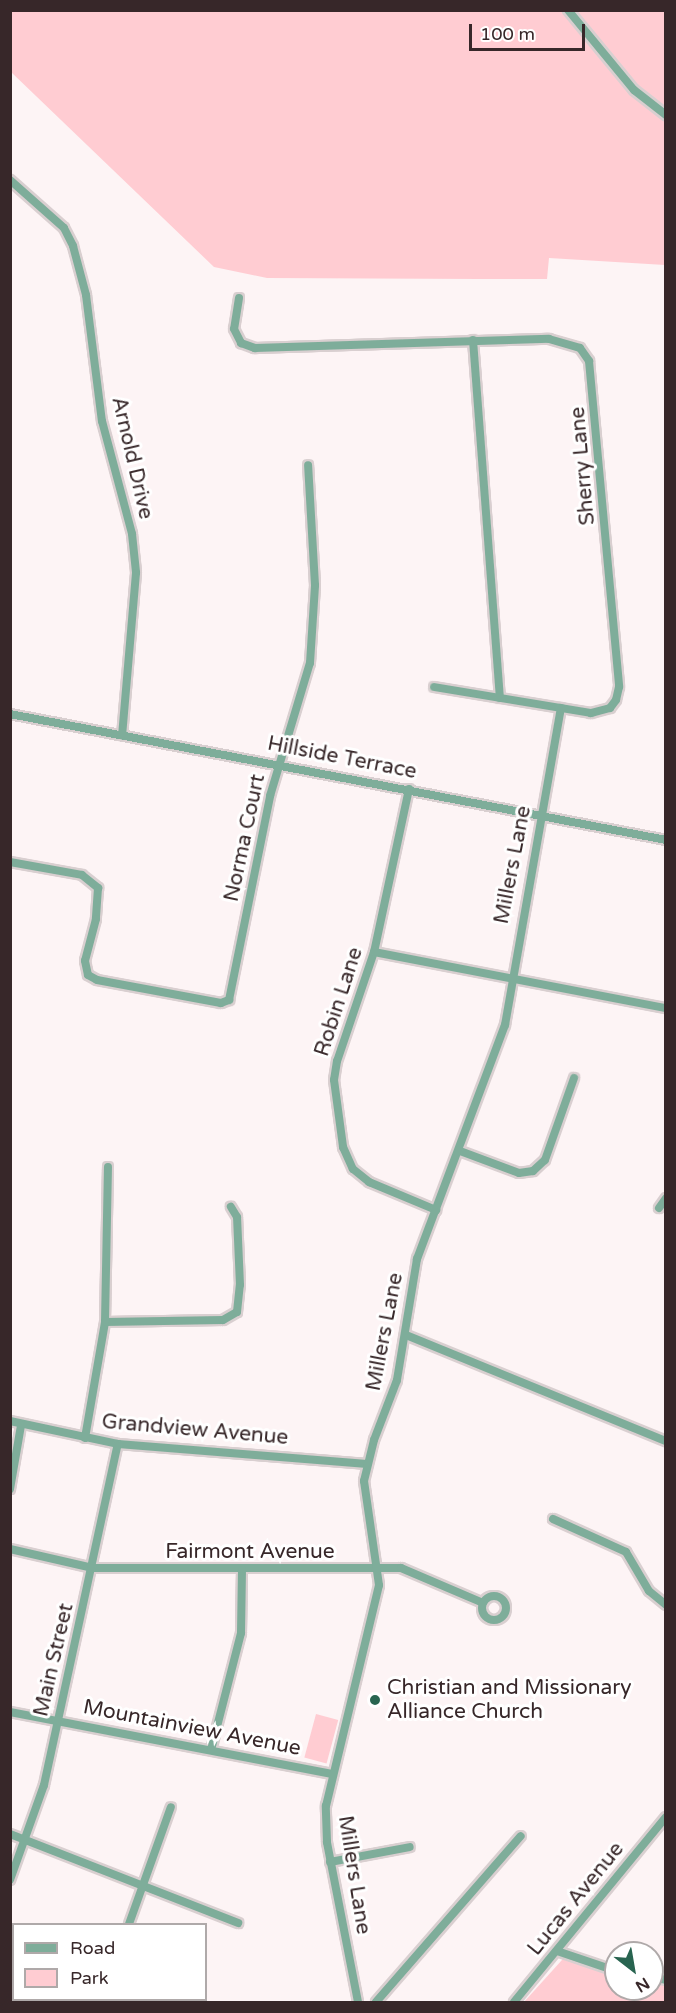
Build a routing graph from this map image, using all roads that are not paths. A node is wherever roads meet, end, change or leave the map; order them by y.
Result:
1 (567, 10) edge
2 (666, 115) edge
3 (10, 180) edge
4 (239, 298) dead end
5 (473, 340) junction
6 (308, 465) dead end
7 (434, 687) dead end
8 (500, 698) junction
9 (561, 708) junction
10 (10, 714) edge
11 (122, 735) junction
12 (280, 764) junction
13 (409, 789) junction
14 (542, 815) junction
15 (666, 840) edge
16 (10, 862) edge
17 (374, 952) junction
18 (511, 977) junction
19 (666, 1008) edge
20 (574, 1078) dead end
21 (460, 1151) junction
22 (108, 1167) dead end
23 (666, 1198) edge
24 (231, 1207) dead end
25 (659, 1208) dead end
26 (436, 1210) junction
27 (105, 1322) junction
28 (406, 1335) junction
29 (10, 1421) edge
30 (21, 1425) junction
31 (85, 1438) junction
32 (666, 1441) edge
33 (118, 1444) junction
34 (367, 1464) junction
35 (10, 1489) edge
36 (553, 1519) dead end
37 (10, 1549) edge
38 (93, 1568) junction
39 (242, 1570) junction
40 (380, 1570) junction
41 (483, 1603) dead end
42 (666, 1605) edge
43 (10, 1712) edge
44 (59, 1721) junction
45 (211, 1750) junction
46 (332, 1774) junction
47 (171, 1807) dead end
48 (666, 1817) edge
49 (10, 1834) edge
50 (521, 1836) dead end
51 (25, 1840) junction
52 (410, 1847) dead end
53 (330, 1862) junction
54 (10, 1880) edge
55 (144, 1887) junction
56 (129, 1923) edge
57 (238, 1923) dead end
58 (557, 1951) junction
59 (604, 1968) edge
60 (358, 2002) edge
61 (376, 2002) edge
62 (514, 2002) edge

1 - 2 street
3 - 11 street, Arnold Drive
4 - 5 street, Sherry Lane
5 - 8 street
5 - 9 street, Sherry Lane
6 - 12 street, Norma Court
7 - 8 street
8 - 9 street
9 - 14 street, Millers Lane
10 - 11 street, Hillside Terrace
11 - 12 street, Hillside Terrace
12 - 13 street, Hillside Terrace
12 - 16 street, Norma Court
13 - 14 street, Hillside Terrace
13 - 17 street, Robin Lane
14 - 15 street, Hillside Terrace
14 - 18 street, Millers Lane
17 - 18 street
17 - 26 street, Robin Lane
18 - 19 street
18 - 21 street, Millers Lane
20 - 21 street
21 - 26 street, Millers Lane
22 - 27 street
23 - 25 street
24 - 27 street
26 - 28 street, Millers Lane
27 - 31 street
28 - 32 street
28 - 34 street, Millers Lane
29 - 30 street, Grandview Avenue
30 - 31 street, Grandview Avenue
30 - 35 street
31 - 33 street, Grandview Avenue
33 - 34 street, Grandview Avenue
33 - 38 street, Main Street
34 - 40 street, Millers Lane
36 - 42 street
37 - 38 street, Fairmont Avenue
38 - 39 street, Fairmont Avenue
38 - 44 street, Main Street
39 - 40 street, Fairmont Avenue
39 - 45 street
40 - 41 street, Fairmont Avenue
40 - 46 street, Millers Lane
43 - 44 street, Mountainview Avenue
44 - 45 street, Mountainview Avenue
44 - 51 street, Main Street
45 - 46 street, Mountainview Avenue
46 - 53 street, Millers Lane
47 - 55 street
48 - 58 street, Lucas Avenue
49 - 51 street
50 - 61 street
51 - 54 street, Main Street
51 - 55 street
52 - 53 street
53 - 60 street, Millers Lane
55 - 56 street
55 - 57 street
58 - 59 street
58 - 62 street, Lucas Avenue

